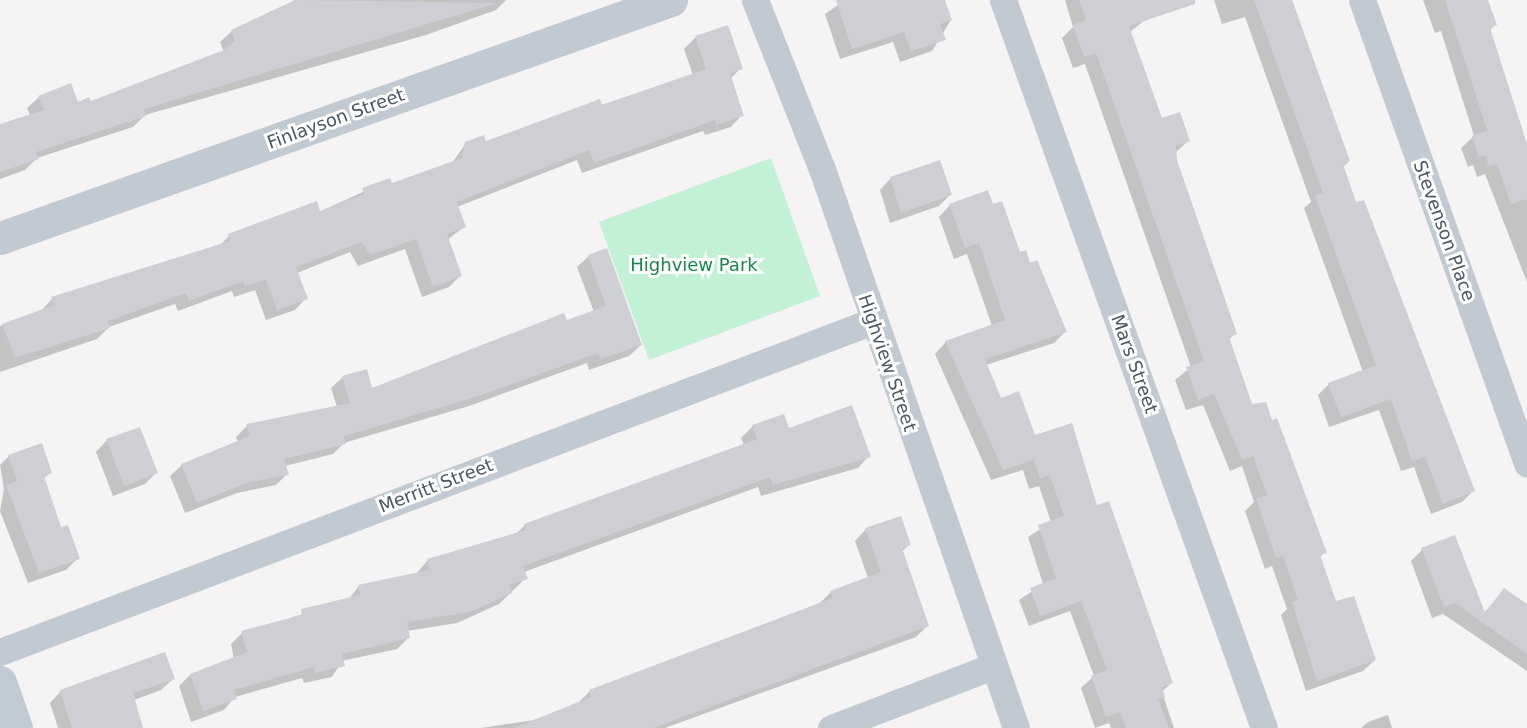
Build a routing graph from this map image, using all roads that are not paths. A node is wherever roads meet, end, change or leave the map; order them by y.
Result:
1 (671, 0) edge
2 (755, 0) edge
3 (1003, 0) edge
4 (1362, 0) edge
5 (0, 238) edge
6 (873, 321) junction
7 (1527, 463) edge
8 (0, 652) edge
9 (991, 667) junction
10 (0, 682) edge
11 (16, 728) edge
12 (831, 728) edge
13 (1016, 728) edge
14 (1264, 728) edge

1 - 5 street, Finlayson Street
2 - 6 street, Highview Street
3 - 14 street, Mars Street
4 - 7 street, Stevenson Place
6 - 8 street, Merritt Street
6 - 9 street, Highview Street
9 - 12 street
9 - 13 street, Highview Street
10 - 11 main road

